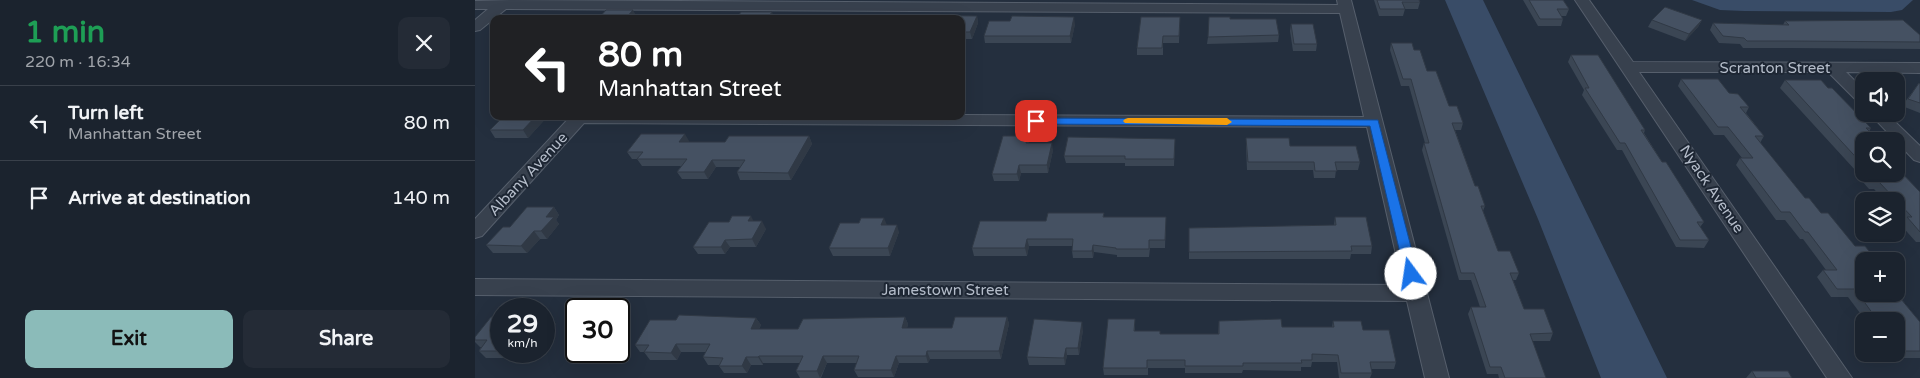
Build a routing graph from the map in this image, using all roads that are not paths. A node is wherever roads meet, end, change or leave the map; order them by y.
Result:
1 (1582, 0) edge
2 (506, 3) edge
3 (687, 3) edge
4 (1345, 4) edge
5 (475, 5) edge
6 (490, 15) edge
7 (490, 15) edge
8 (676, 15) edge
9 (475, 27) edge
10 (1629, 67) junction
11 (1832, 68) junction
12 (1920, 68) edge
13 (1855, 91) edge
14 (965, 119) edge
15 (577, 120) edge
16 (1374, 122) junction
17 (1886, 122) edge
18 (1920, 156) edge
19 (475, 231) edge
20 (475, 287) edge
21 (1416, 293) junction
22 (1437, 378) edge
23 (1840, 378) edge

1 - 10 street, Nyack Avenue
2 - 3 street
2 - 5 street
2 - 7 street
3 - 4 street
3 - 8 street
4 - 16 street
6 - 9 street
10 - 11 street, Scranton Street
10 - 23 street, Nyack Avenue
11 - 12 street, Scranton Street
11 - 13 street
14 - 16 street
15 - 19 street, Albany Avenue
16 - 21 street
17 - 18 street
20 - 21 street, Jamestown Street
21 - 22 street

